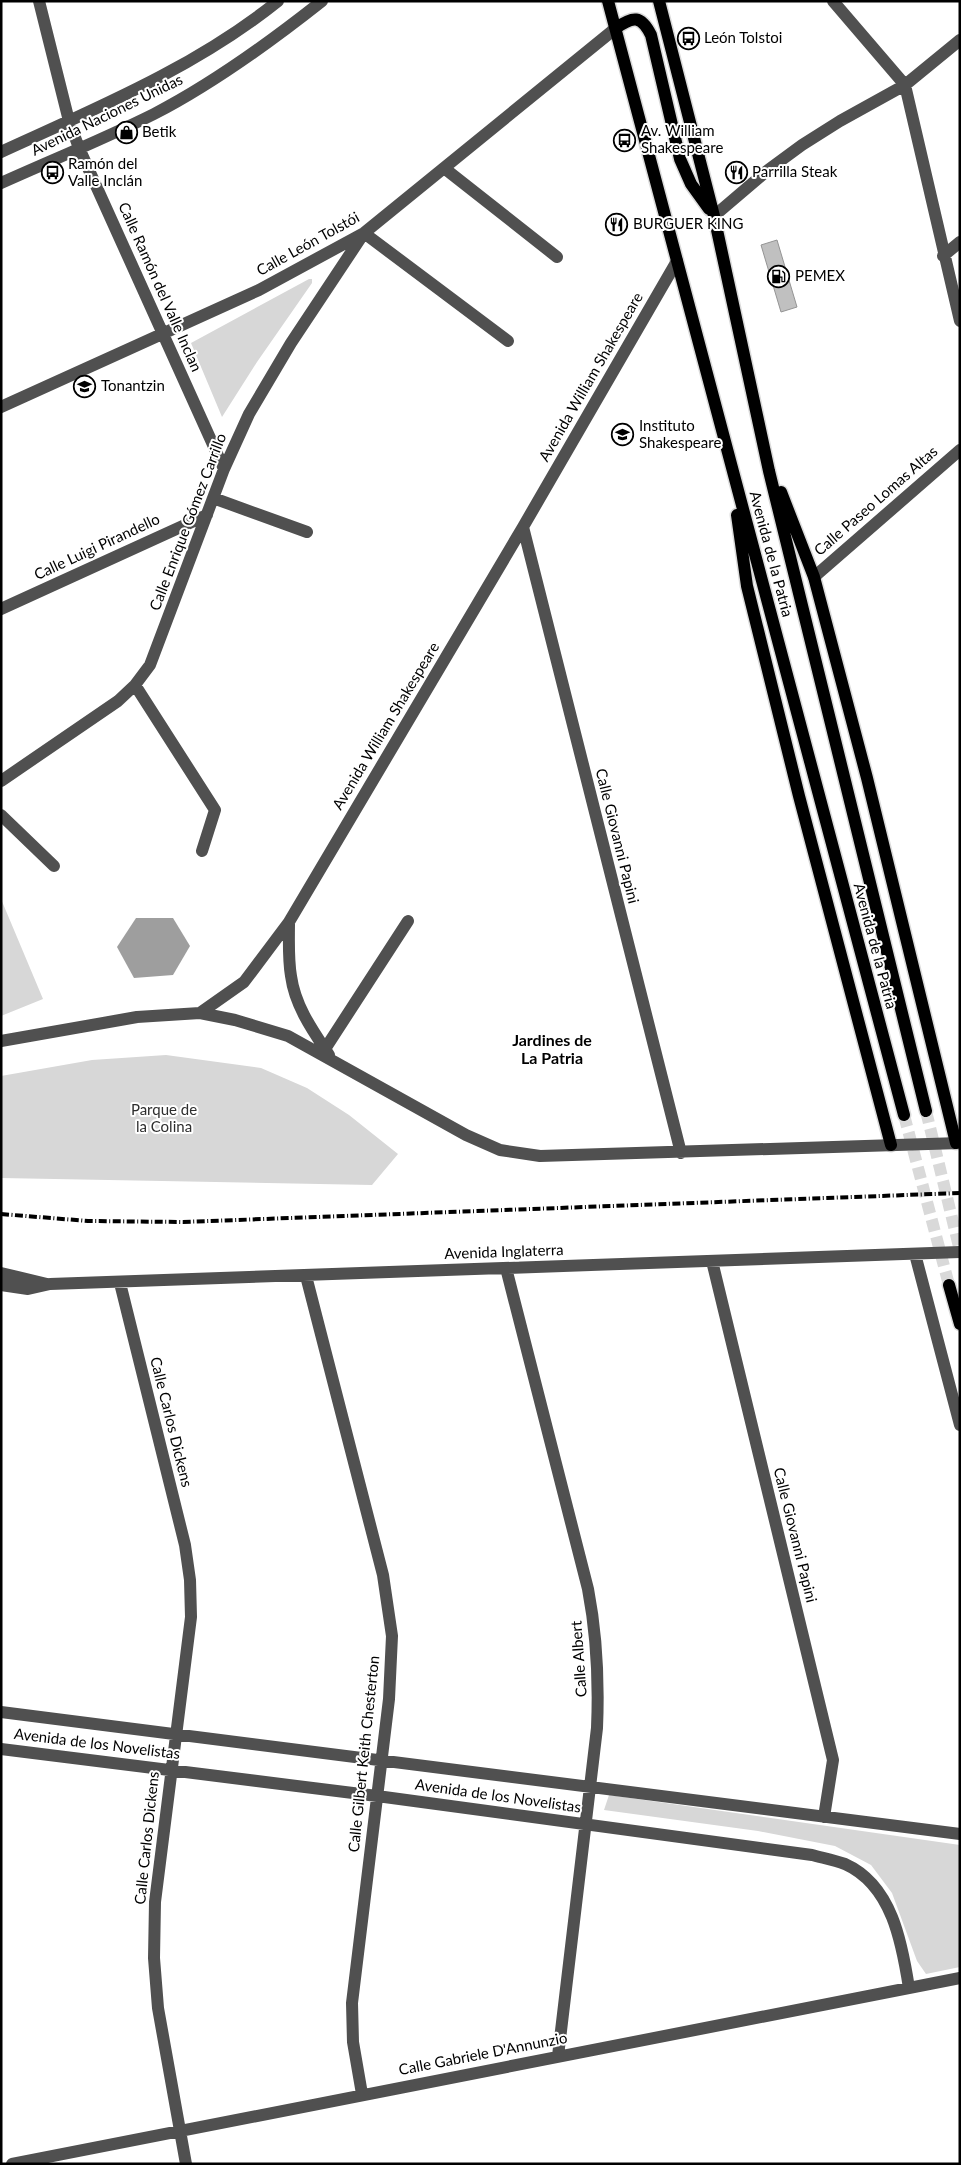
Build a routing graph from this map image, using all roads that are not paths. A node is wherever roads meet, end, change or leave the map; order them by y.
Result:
1 (39, 1) edge
2 (278, 1) edge
3 (322, 1) edge
4 (608, 1) edge
5 (659, 1) edge
6 (833, 1) edge
7 (616, 28) junction
8 (960, 40) edge
9 (905, 85) junction
10 (69, 121) junction
11 (79, 148) junction
12 (1, 152) edge
13 (444, 168) junction
14 (1, 183) edge
15 (714, 216) junction
16 (364, 233) junction
17 (960, 242) edge
18 (557, 256) dead end
19 (943, 256) junction
20 (677, 261) junction
21 (960, 321) edge
22 (164, 334) junction
23 (508, 341) dead end
24 (1, 407) edge
25 (764, 449) junction
26 (960, 450) edge
27 (729, 458) junction
28 (224, 469) junction
29 (213, 498) junction
30 (207, 515) junction
31 (523, 528) junction
32 (307, 532) dead end
33 (814, 577) junction
34 (1, 609) edge
35 (136, 685) junction
36 (1, 781) edge
37 (1, 815) edge
38 (202, 851) dead end
39 (54, 866) dead end
40 (408, 921) dead end
41 (289, 922) junction
42 (263, 955) junction
43 (289, 960) junction
44 (200, 1013) junction
45 (1, 1041) edge
46 (325, 1049) junction
47 (333, 1062) junction
48 (926, 1111) tunnel mouth
49 (904, 1116) tunnel mouth
50 (958, 1143) edge
51 (891, 1145) junction
52 (681, 1153) junction
53 (960, 1252) edge
54 (915, 1254) junction
55 (712, 1261) junction
56 (506, 1268) junction
57 (1, 1273) edge
58 (306, 1276) junction
59 (120, 1283) junction
60 (50, 1284) junction
61 (1, 1285) edge
62 (950, 1285) tunnel mouth
63 (960, 1324) edge
64 (960, 1425) edge
65 (1, 1712) edge
66 (175, 1733) junction
67 (1, 1749) edge
68 (382, 1760) junction
69 (171, 1770) junction
70 (591, 1787) junction
71 (377, 1796) junction
72 (824, 1817) junction
73 (586, 1825) junction
74 (960, 1834) edge
75 (960, 1978) edge
76 (909, 1988) junction
77 (558, 2056) junction
78 (362, 2094) junction
79 (180, 2131) junction
80 (12, 2164) edge
81 (186, 2164) edge

1 - 10 street, Calle Ramón del Valle Inclan
2 - 10 street, Avenida Naciones Unidas
3 - 11 street, Avenida Naciones Unidas
4 - 7 main road, Avenida de la Patria
5 - 15 main road, Avenida de la Patria
6 - 9 street
7 - 13 street, Calle León Tolstói
7 - 15 main road
7 - 20 main road, Avenida de la Patria
8 - 9 street
9 - 15 street
9 - 19 street
10 - 11 street, Calle Ramón del Valle Inclan
10 - 12 street, Avenida Naciones Unidas
11 - 14 street, Avenida Naciones Unidas
11 - 22 street, Calle Ramón del Valle Inclan
13 - 16 street, Calle León Tolstói
13 - 18 street
15 - 25 main road, Avenida de la Patria
16 - 22 street, Calle León Tolstói
16 - 23 street
16 - 28 street, Calle Enrique Gómez Carrillo
17 - 19 street
19 - 21 street
20 - 27 main road, Avenida de la Patria
20 - 31 street, Avenida William Shakespeare
22 - 24 street, Calle León Tolstói
22 - 28 street, Calle Ramón del Valle Inclan
25 - 33 main road
25 - 48 main road, Avenida de la Patria
26 - 33 street, Calle Paseo Lomas Altas
27 - 49 main road, Avenida de la Patria
27 - 51 main road
28 - 29 street, Calle Enrique Gómez Carrillo
29 - 30 street, Calle Enrique Gómez Carrillo
29 - 32 street
30 - 34 street, Calle Luigi Pirandello
30 - 35 street, Calle Enrique Gómez Carrillo
31 - 41 street, Avenida William Shakespeare
31 - 52 street, Calle Giovanni Papini
33 - 50 main road
35 - 36 street, Calle Enrique Gómez Carrillo
35 - 38 street
37 - 39 street
40 - 46 street
41 - 42 street, Avenida William Shakespeare
41 - 43 street
42 - 43 street
42 - 44 street, Avenida William Shakespeare
43 - 46 street
44 - 45 street
44 - 47 street
46 - 47 street
47 - 52 street
50 - 51 street
51 - 52 street
53 - 54 street, Avenida Inglaterra
54 - 55 street, Avenida Inglaterra
54 - 64 street
55 - 56 street, Avenida Inglaterra
55 - 72 street, Calle Giovanni Papini
56 - 58 street, Avenida Inglaterra
56 - 70 street, Calle Albert
57 - 60 street, Avenida Inglaterra
58 - 59 street, Avenida Inglaterra
58 - 68 street, Calle Gilbert Keith Chesterton
59 - 60 street, Avenida Inglaterra
59 - 66 street, Calle Carlos Dickens
60 - 61 street, Avenida Inglaterra
62 - 63 main road
65 - 66 street, Avenida de los Novelistas
66 - 68 street, Avenida de los Novelistas
66 - 69 street, Calle Carlos Dickens
67 - 69 street, Avenida de los Novelistas
68 - 70 street, Avenida de los Novelistas
68 - 71 street, Calle Gilbert Keith Chesterton
69 - 71 street, Avenida de los Novelistas
69 - 79 street, Calle Carlos Dickens
70 - 72 street, Avenida de los Novelistas
70 - 73 street, Calle Albert
71 - 73 street, Avenida de los Novelistas
71 - 78 street, Calle Gilbert Keith Chesterton
72 - 74 street, Avenida de los Novelistas
73 - 76 street, Avenida de los Novelistas
73 - 77 street, Calle Albert
75 - 76 street, Calle Gabriele D'Annunzio
76 - 77 street, Calle Gabriele D'Annunzio
77 - 78 street, Calle Gabriele D'Annunzio
78 - 79 street, Calle Gabriele D'Annunzio
79 - 80 street, Calle Gabriele D'Annunzio
79 - 81 street, Calle Carlos Dickens

